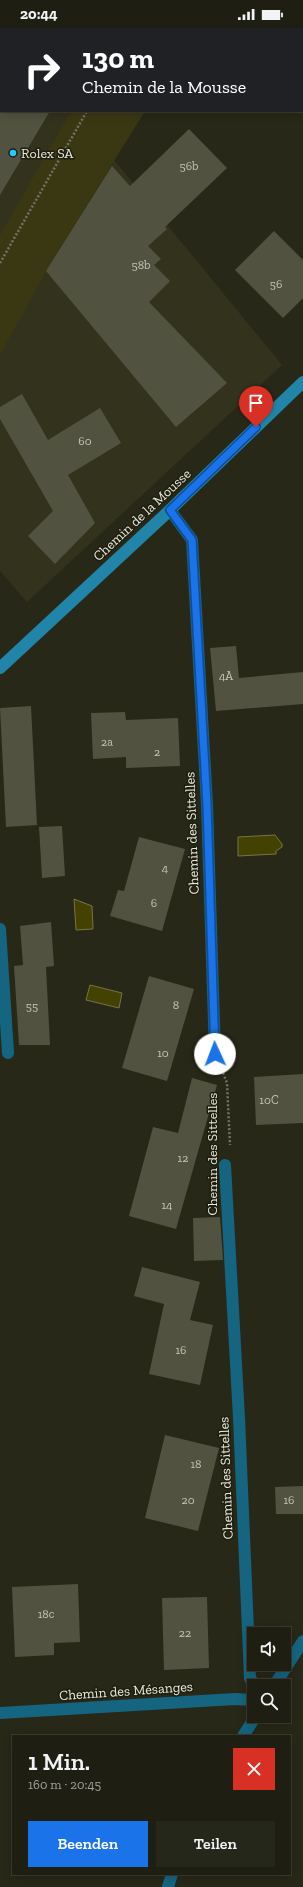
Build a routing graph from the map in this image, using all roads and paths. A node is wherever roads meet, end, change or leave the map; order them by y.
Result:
1 (86, 112) edge
2 (0, 263) edge
3 (303, 382) edge
4 (170, 510) junction
5 (0, 668) edge
6 (0, 929) edge
7 (8, 1053) dead end
8 (215, 1054) joint
9 (225, 1165) joint
10 (303, 1641) edge
11 (251, 1679) edge
12 (279, 1679) edge
13 (247, 1700) edge
14 (0, 1713) edge
15 (252, 1723) edge
16 (245, 1735) edge
17 (172, 1875) edge
18 (168, 1887) edge

1 - 2 path
3 - 4 street, Chemin de la Mousse
4 - 5 street, Chemin de la Mousse
4 - 8 street, Chemin des Sittelles
6 - 7 street
8 - 9 path, Chemin des Sittelles
9 - 11 street, Chemin des Sittelles
10 - 12 street
13 - 14 street, Chemin des Mésanges
15 - 16 street
17 - 18 street

